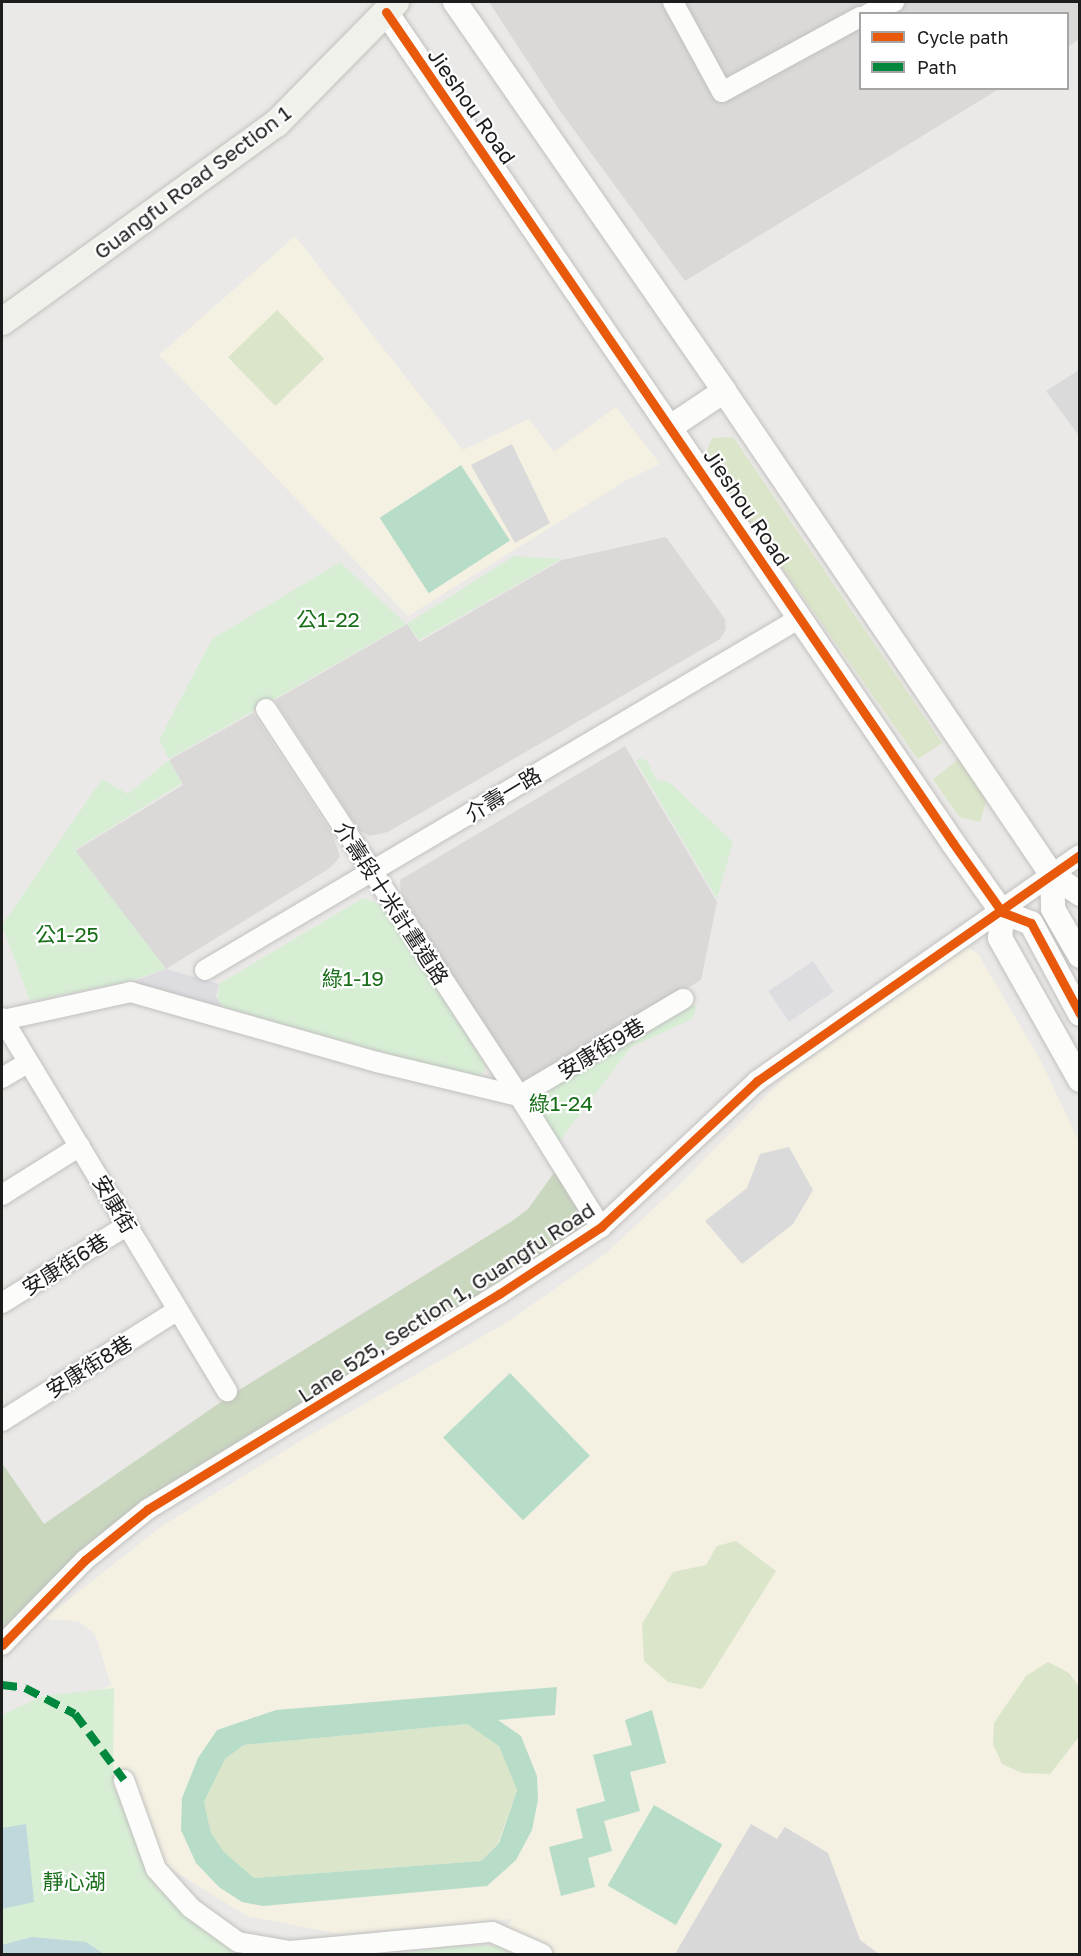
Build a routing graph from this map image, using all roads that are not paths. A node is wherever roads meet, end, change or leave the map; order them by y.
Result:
1 (454, 2) edge
2 (673, 2) edge
3 (894, 2) edge
4 (391, 7) edge
5 (871, 12) edge
6 (859, 18) edge
7 (2, 321) edge
8 (724, 391) junction
9 (672, 426) junction
10 (800, 618) junction
11 (266, 710) dead end
12 (1080, 855) edge
13 (372, 872) junction
14 (1052, 875) junction
15 (1080, 894) edge
16 (1002, 912) junction
17 (1080, 956) edge
18 (205, 970) dead end
19 (683, 999) dead end
20 (1080, 1014) edge
21 (2, 1019) edge
22 (27, 1063) junction
23 (2, 1078) edge
24 (1080, 1080) edge
25 (519, 1096) junction
26 (80, 1146) junction
27 (2, 1195) edge
28 (128, 1225) junction
29 (601, 1227) junction
30 (2, 1303) edge
31 (176, 1311) junction
32 (227, 1391) dead end
33 (2, 1421) edge
34 (2, 1645) edge
35 (124, 1780) dead end
36 (542, 1954) edge

1 - 8 street
2 - 6 street
3 - 5 street
4 - 7 main road, Guangfu Road Section 1
4 - 9 street, Jieshou Road
8 - 9 street
8 - 14 street
9 - 10 street, Jieshou Road
10 - 13 street, 介壽一路
10 - 16 street, Jieshou Road
11 - 13 street, 介壽段十米計畫道路
12 - 14 street, Lane 525, Section 1, Guangfu Road
13 - 18 street, 介壽一路
13 - 25 street, 介壽段十米計畫道路
14 - 15 street
14 - 16 street, Lane 525, Section 1, Guangfu Road
14 - 17 street
16 - 20 street
16 - 24 street
16 - 29 street, Lane 525, Section 1, Guangfu Road
19 - 25 street, 安康街9巷
21 - 22 street, 安康街
21 - 25 street
22 - 23 street
22 - 26 street, 安康街
25 - 29 street, 介壽段十米計畫道路
26 - 27 street
26 - 28 street, 安康街
28 - 30 street, 安康街6巷
28 - 31 street, 安康街
29 - 34 street, Lane 525, Section 1, Guangfu Road
31 - 32 street, 安康街
31 - 33 street, 安康街8巷
35 - 36 street

